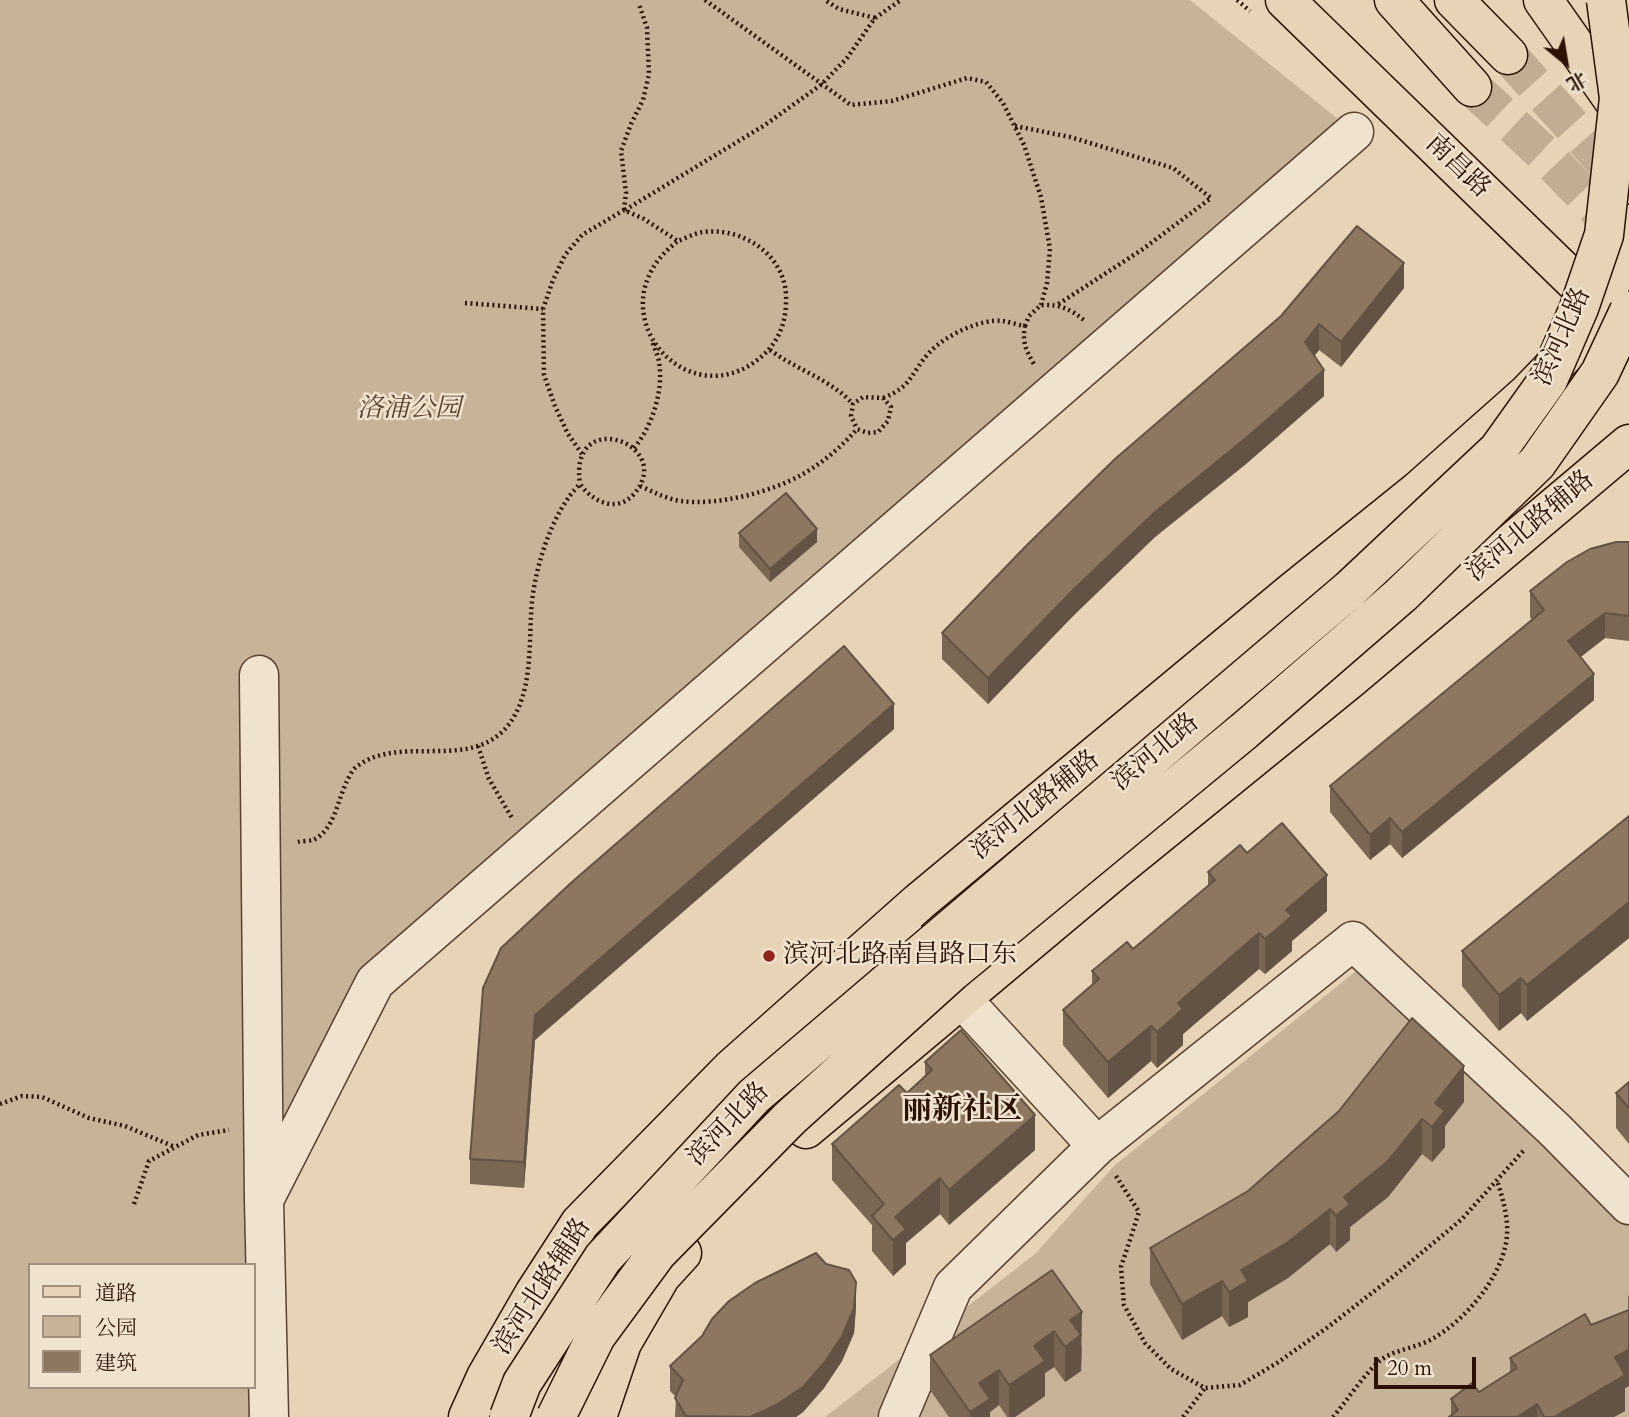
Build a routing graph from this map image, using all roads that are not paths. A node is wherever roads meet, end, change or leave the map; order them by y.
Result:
1 (1284, 0) edge
2 (1394, 0) edge
3 (1454, 0) edge
4 (1543, 0) edge
5 (1606, 0) edge
6 (1508, 55) tunnel mouth
7 (1472, 87) tunnel mouth
8 (1629, 122) edge
9 (1354, 132) dead end
10 (1629, 224) edge
11 (1620, 318) edge
12 (1629, 434) edge
13 (1629, 444) edge
14 (259, 675) dead end
15 (894, 925) junction
16 (961, 997) junction
17 (790, 1118) junction
18 (1097, 1146) junction
19 (264, 1200) junction
20 (1629, 1205) edge
21 (269, 1417) edge
22 (467, 1417) edge
23 (509, 1417) edge
24 (556, 1417) edge
25 (597, 1417) edge
26 (898, 1417) edge

1 - 11 main road, 南昌路
2 - 7 main road
3 - 6 main road
4 - 8 main road
5 - 23 main road, 滨河北路, bridge
9 - 19 street
10 - 11 main road, 滨河北路辅路
11 - 15 main road, 滨河北路辅路
11 - 17 main road, 滨河北路, bridge
12 - 17 main road, bridge
13 - 16 main road, 滨河北路辅路
14 - 19 street
15 - 16 street
15 - 22 main road, 滨河北路辅路
16 - 18 street
16 - 25 main road, 滨河北路辅路
17 - 24 main road, 滨河北路, bridge
18 - 20 street
18 - 26 street
19 - 21 street

